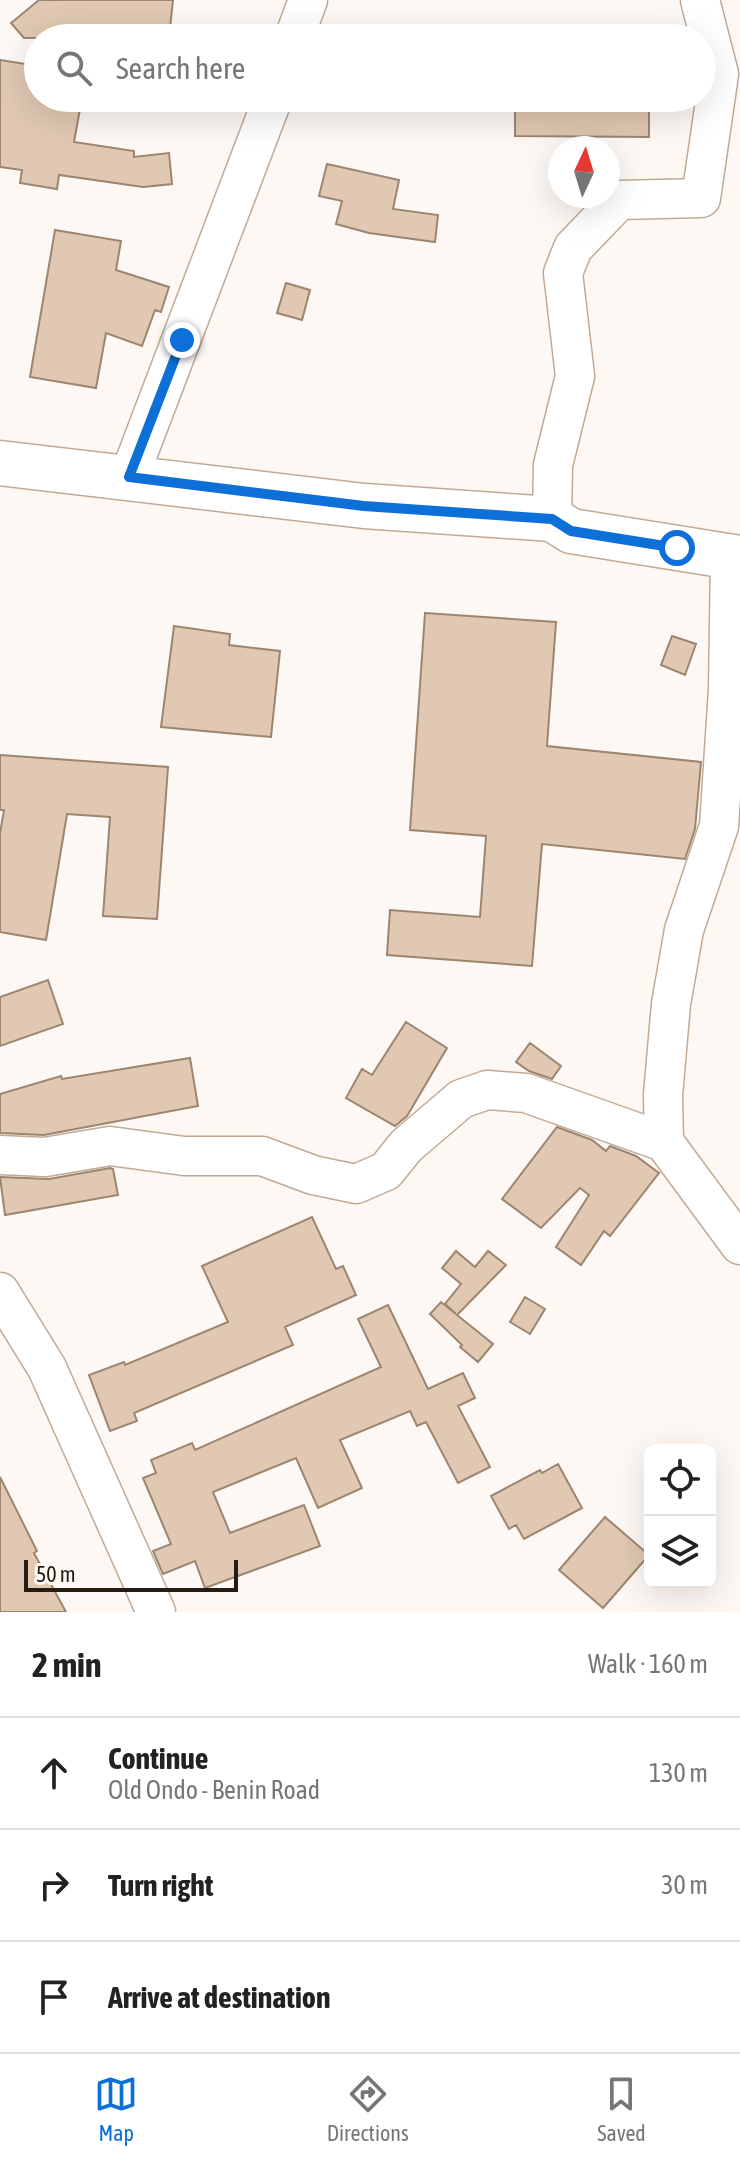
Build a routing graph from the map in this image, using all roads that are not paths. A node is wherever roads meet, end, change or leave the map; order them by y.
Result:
1 (308, 0) edge
2 (700, 0) edge
3 (299, 24) edge
4 (706, 24) edge
5 (716, 62) edge
6 (716, 95) edge
7 (268, 112) edge
8 (713, 112) edge
9 (0, 463) edge
10 (129, 477) junction
11 (552, 519) junction
12 (735, 558) edge
13 (664, 1142) junction
14 (0, 1155) edge
15 (740, 1245) edge
16 (0, 1292) edge
17 (156, 1612) edge

1 - 3 street
2 - 4 street
5 - 6 street
7 - 10 street
8 - 11 street
9 - 10 main road
10 - 11 main road
11 - 12 main road
12 - 13 street
13 - 14 street
13 - 15 street
16 - 17 street

